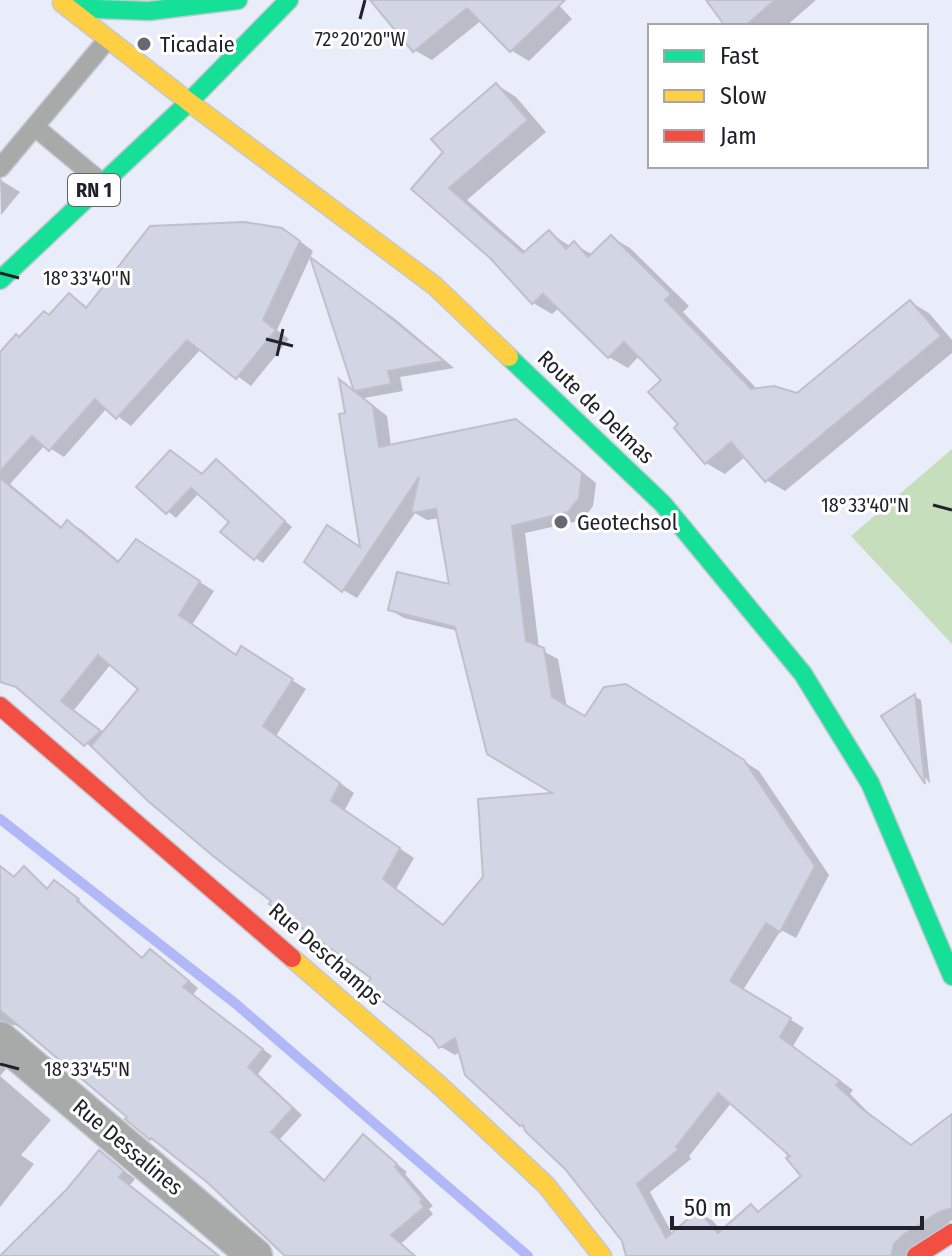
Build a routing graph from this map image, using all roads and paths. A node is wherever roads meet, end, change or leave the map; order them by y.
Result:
1 (238, 0) edge
2 (289, 0) edge
3 (63, 4) edge
4 (107, 40) junction
5 (189, 102) junction
6 (35, 127) junction
7 (0, 168) edge
8 (101, 182) junction
9 (0, 280) edge
10 (0, 706) edge
11 (952, 976) edge
12 (0, 1039) edge
13 (952, 1233) edge
14 (255, 1256) edge
15 (602, 1256) edge
16 (916, 1256) edge

1 - 3 main road
2 - 5 main road, RN 1
3 - 4 main road, Route de Delmas
4 - 5 main road, Route de Delmas
4 - 6 lane
5 - 8 main road, RN 1
5 - 11 main road, Route de Delmas
6 - 7 lane
6 - 8 lane
8 - 9 main road, RN 1
10 - 15 main road, Rue Deschamps
12 - 14 street, Rue Dessalines
13 - 16 main road

